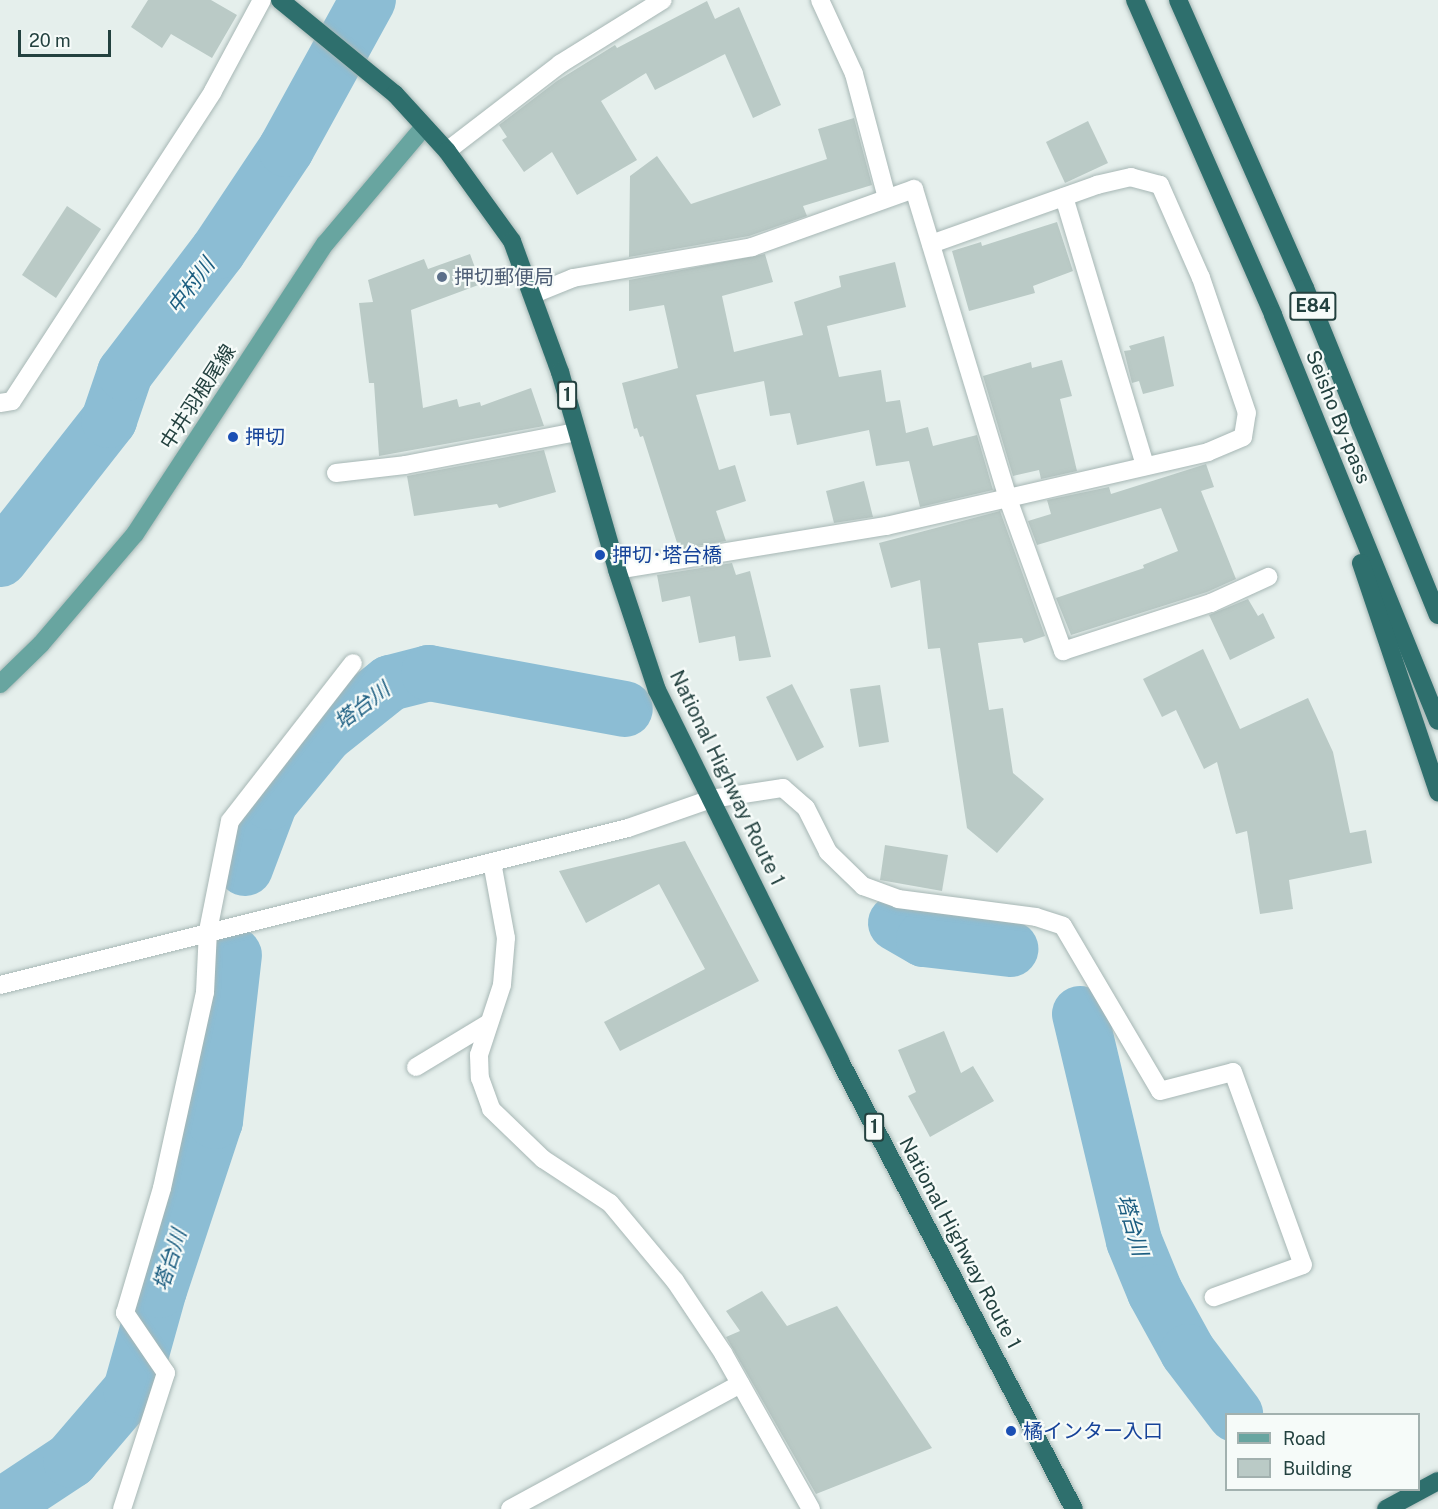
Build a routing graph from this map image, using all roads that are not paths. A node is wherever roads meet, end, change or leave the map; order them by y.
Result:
1 (262, 0) edge
2 (280, 0) edge
3 (663, 0) edge
4 (820, 0) edge
5 (1135, 0) edge
6 (1178, 0) edge
7 (424, 127) junction
8 (447, 151) junction
9 (1064, 196) junction
10 (887, 198) junction
11 (931, 244) junction
12 (534, 294) junction
13 (0, 403) edge
14 (1308, 404) junction
15 (578, 432) junction
16 (1145, 466) junction
17 (336, 473) dead end
18 (1008, 499) junction
19 (617, 570) junction
20 (1268, 577) dead end
21 (1438, 615) edge
22 (353, 663) dead end
23 (0, 684) edge
24 (1438, 721) edge
25 (1438, 792) edge
26 (711, 799) junction
27 (492, 862) junction
28 (208, 930) junction
29 (0, 985) edge
30 (487, 1024) junction
31 (416, 1068) dead end
32 (1214, 1297) dead end
33 (740, 1384) junction
34 (1420, 1491) edge
35 (122, 1509) edge
36 (510, 1509) edge
37 (811, 1509) edge
38 (1074, 1509) edge
39 (1386, 1509) edge

1 - 13 street
2 - 7 highway, National Highway Route 1 / 1
3 - 8 street
4 - 10 street
5 - 14 highway, Seisho By-pass / E84
6 - 21 highway, Seisho By-pass / E84
7 - 8 highway, National Highway Route 1 / 1
7 - 23 main road, 中井羽根尾線
8 - 12 highway, National Highway Route 1 / 1
9 - 11 street
9 - 16 street
9 - 16 street
10 - 11 street
10 - 12 street
11 - 18 street
12 - 15 highway, National Highway Route 1 / 1
14 - 24 highway, Seisho By-pass / E84
14 - 25 highway
15 - 17 street
15 - 19 highway, National Highway Route 1 / 1
16 - 18 street
18 - 19 street
18 - 20 street
19 - 26 highway, National Highway Route 1 / 1
22 - 28 street
26 - 27 street
26 - 32 street
26 - 38 highway, National Highway Route 1 / 1
27 - 28 street
27 - 30 street
28 - 29 street
28 - 35 street
30 - 31 street
30 - 33 street
33 - 36 street
33 - 37 street
34 - 39 highway

